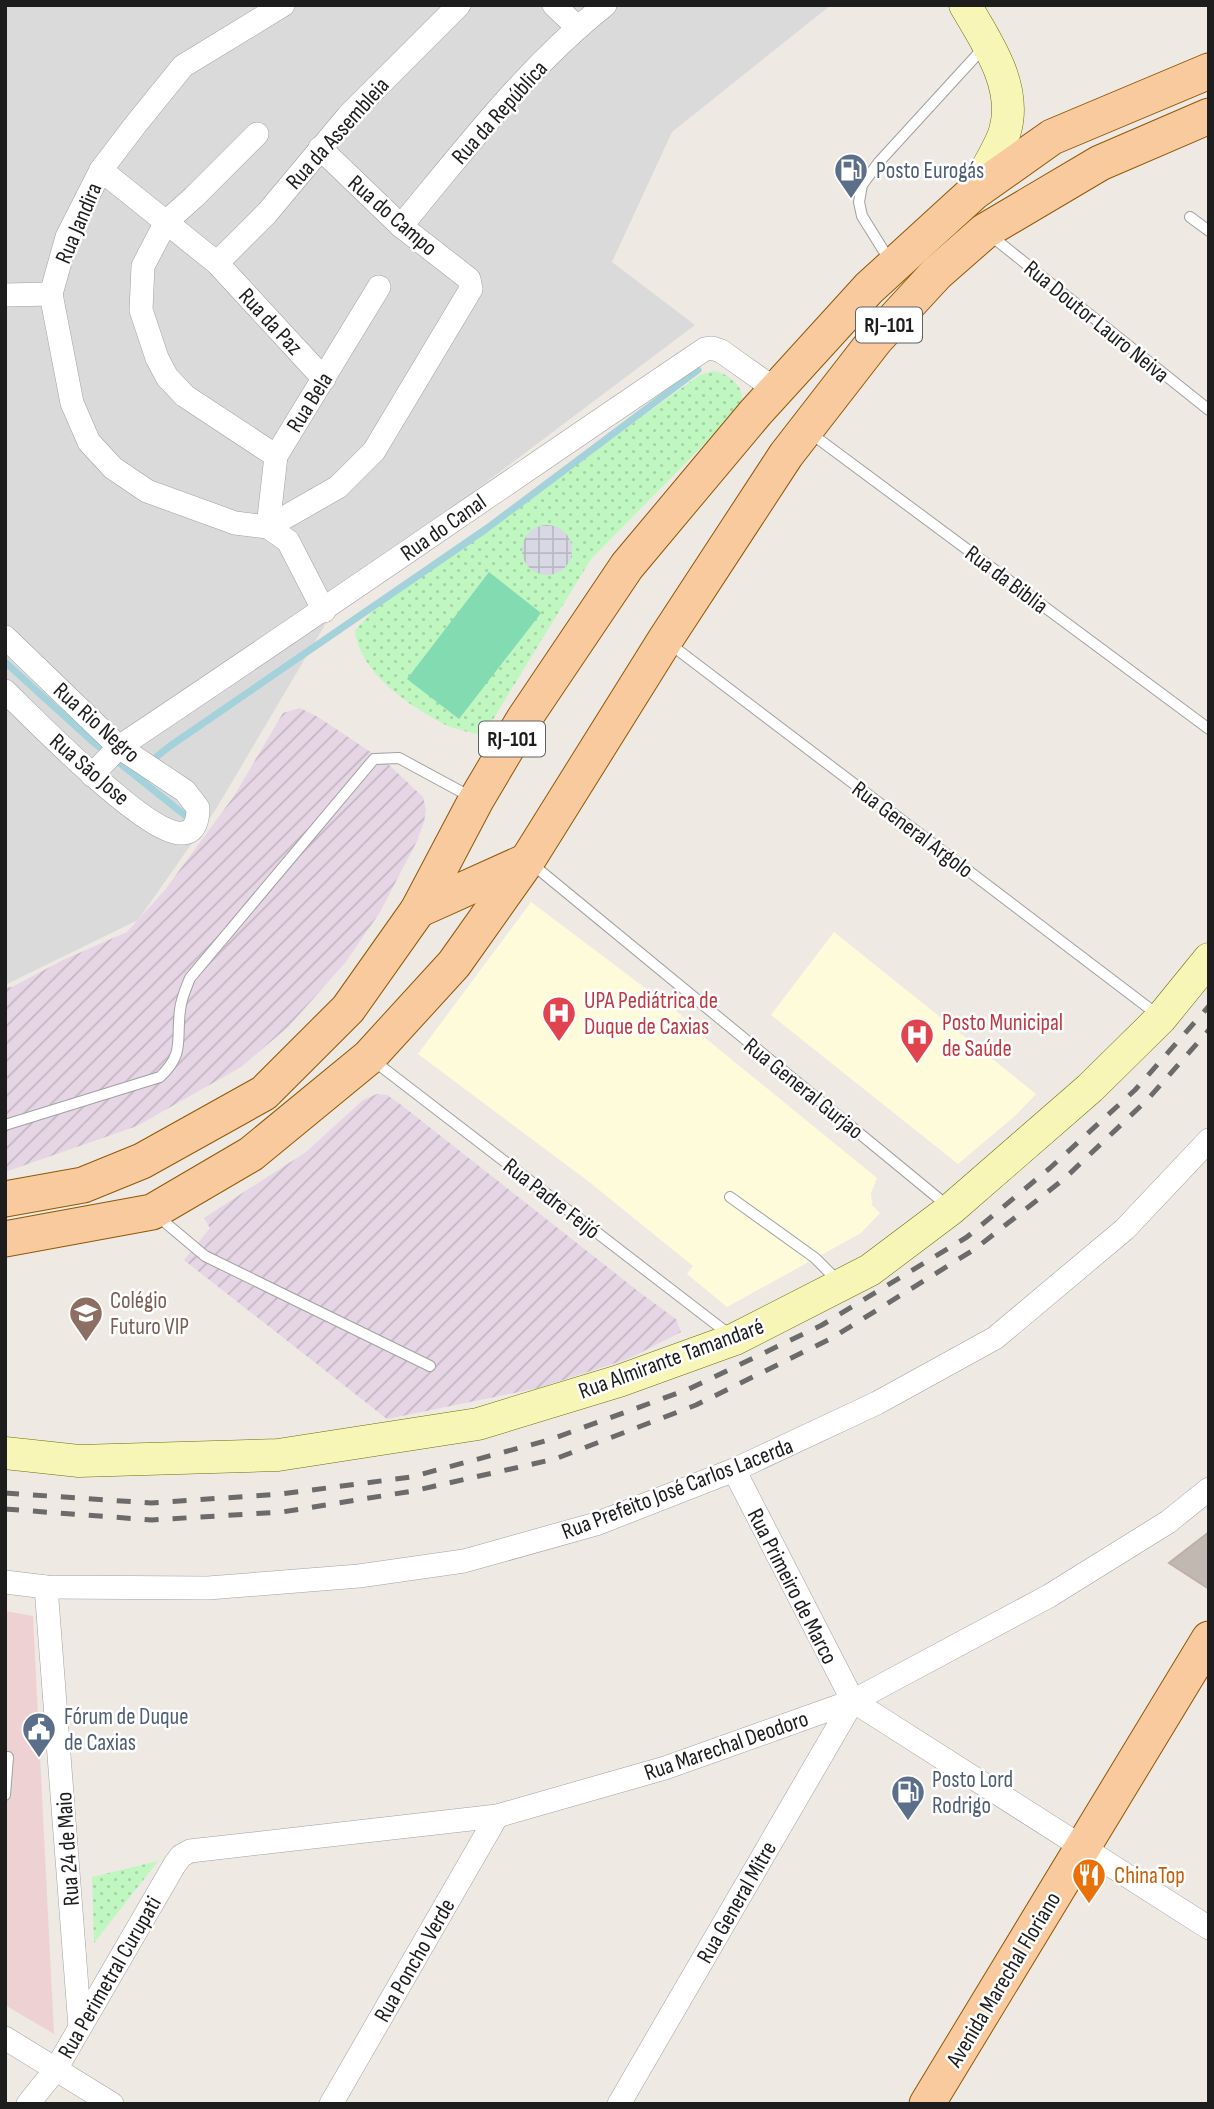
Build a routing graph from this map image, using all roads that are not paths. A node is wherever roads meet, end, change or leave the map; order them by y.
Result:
1 (283, 5) edge
2 (459, 5) edge
3 (554, 5) edge
4 (605, 5) edge
5 (965, 5) edge
6 (577, 27) junction
7 (988, 43) junction
8 (1209, 71) edge
9 (1209, 116) edge
10 (257, 134) dead end
11 (320, 148) junction
12 (101, 170) junction
13 (973, 194) junction
14 (1191, 217) dead end
15 (166, 222) junction
16 (401, 226) junction
17 (985, 231) junction
18 (1209, 231) edge
19 (217, 264) junction
20 (893, 266) junction
21 (379, 287) dead end
22 (51, 294) junction
23 (5, 295) edge
24 (324, 379) junction
25 (776, 390) junction
26 (1209, 410) edge
27 (805, 429) junction
28 (276, 456) junction
29 (268, 527) junction
30 (324, 611) junction
31 (5, 637) edge
32 (664, 640) junction
33 (5, 691) edge
34 (1209, 729) edge
35 (119, 762) junction
36 (477, 800) junction
37 (182, 833) joint
38 (527, 861) junction
39 (418, 910) junction
40 (1209, 959) edge
41 (1161, 1018) junction
42 (369, 1057) junction
43 (5, 1125) edge
44 (1209, 1140) edge
45 (730, 1197) dead end
46 (5, 1199) edge
47 (951, 1209) junction
48 (152, 1212) junction
49 (5, 1239) edge
50 (843, 1285) junction
51 (735, 1339) junction
52 (430, 1366) dead end
53 (5, 1453) edge
54 (734, 1471) junction
55 (1209, 1489) edge
56 (5, 1582) edge
57 (46, 1587) junction
58 (1209, 1639) edge
59 (853, 1701) junction
60 (8, 1757) dead end
61 (5, 1795) edge
62 (497, 1816) junction
63 (1082, 1849) junction
64 (190, 1851) joint
65 (1209, 1928) edge
66 (80, 2027) junction
67 (5, 2038) edge
68 (56, 2069) junction
69 (28, 2104) edge
70 (112, 2104) edge
71 (331, 2104) edge
72 (619, 2104) edge
73 (927, 2104) edge

1 - 12 street, Rua Jandira
2 - 11 street, Rua da Assembleia
3 - 6 street
4 - 6 street, Rua da República
5 - 7 main road
6 - 16 street, Rua da República
7 - 13 main road
7 - 20 lane
8 - 13 main road, RJ-101
9 - 17 main road, RJ-101
10 - 15 street
11 - 16 street, Rua do Campo
11 - 19 street, Rua da Assembleia
12 - 15 street, Rua da Paz
12 - 22 street, Rua Jandira
13 - 20 main road, RJ-101
14 - 18 lane
15 - 19 street, Rua da Paz
15 - 28 street
16 - 29 street, Rua do Campo
17 - 26 lane, Rua Doutor Lauro Neiva
17 - 27 main road, RJ-101
19 - 24 street, Rua da Paz
20 - 25 main road, RJ-101
21 - 24 street, Rua Bela
22 - 23 street
22 - 29 street, Rua Jandira
24 - 28 street, Rua Bela
25 - 30 street, Rua do Canal
25 - 36 main road, RJ-101
27 - 32 main road, RJ-101
27 - 34 lane, Rua da Biblia
28 - 29 street, Rua Bela
29 - 30 street
30 - 35 street, Rua do Canal
31 - 35 street, Rua Rio Negro
32 - 38 main road, RJ-101
32 - 41 lane, Rua General Argolo
33 - 35 street, Rua Sāo Jose
35 - 37 street, Rua Sāo Jose
35 - 37 street, Rua Rio Negro
36 - 39 main road, RJ-101
36 - 43 lane
38 - 39 main road
38 - 42 main road, RJ-101
38 - 47 lane, Rua General Gurjao
39 - 46 main road, RJ-101
40 - 41 main road, Rua Almirante Tamandaré
41 - 47 main road, Rua Almirante Tamandaré
42 - 48 main road, RJ-101
42 - 51 lane, Rua Padre Feijó
44 - 54 street, Rua Prefeito José Carlos Lacerda
45 - 50 lane
47 - 50 main road, Rua Almirante Tamandaré
48 - 49 main road, RJ-101
48 - 52 lane
50 - 51 main road, Rua Almirante Tamandaré
51 - 53 main road, Rua Almirante Tamandaré
54 - 57 street, Rua Prefeito José Carlos Lacerda
54 - 59 street, Rua Primeiro de Marco
55 - 59 street, Rua Marechal Deodoro
56 - 57 street, Rua Prefeito José Carlos Lacerda
57 - 66 street, Rua 24 de Maio
58 - 63 main road, Avenida Marechal Floriano
59 - 62 street, Rua Marechal Deodoro
59 - 63 street
59 - 72 street, Rua General Mitre
60 - 61 lane
62 - 64 street, Rua Marechal Deodoro
62 - 71 street, Rua Poncho Verde
63 - 65 street
63 - 73 main road, Avenida Marechal Floriano
64 - 66 street, Rua Perimetral Curupati
66 - 68 street, Rua Perimetral Curupati
67 - 68 street
68 - 69 street, Rua Perimetral Curupati
68 - 70 street

